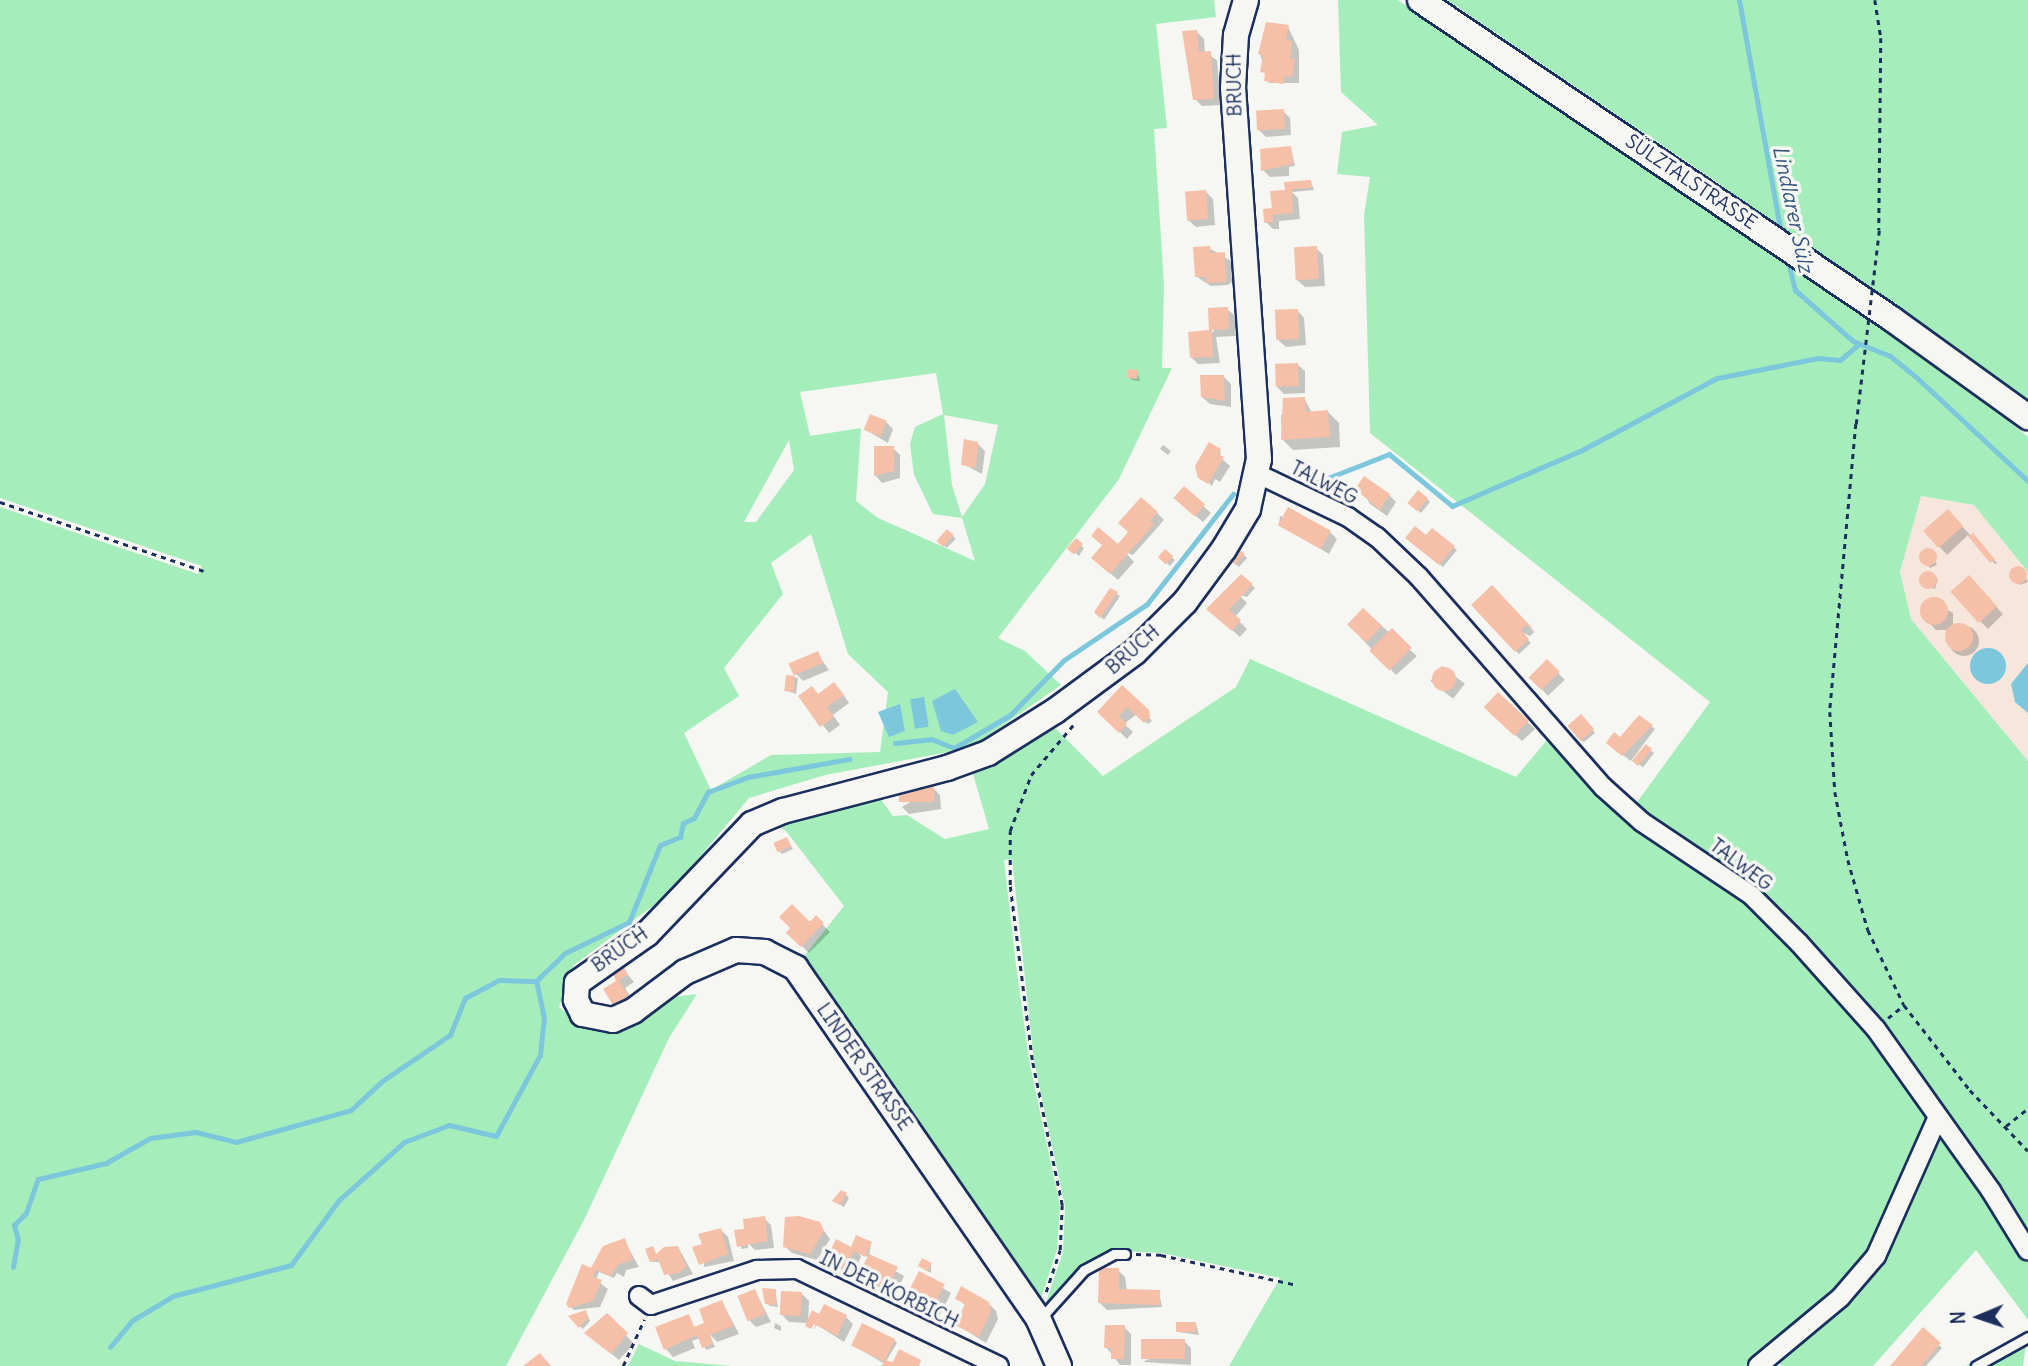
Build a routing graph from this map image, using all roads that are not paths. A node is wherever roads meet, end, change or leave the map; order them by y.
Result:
1 (1246, 0) edge
2 (1420, 0) edge
3 (2028, 417) edge
4 (1258, 474) junction
5 (583, 1014) joint
6 (1938, 1117) junction
7 (2028, 1251) edge
8 (1125, 1254) road end
9 (645, 1300) road end
10 (1039, 1319) junction
11 (2028, 1337) edge
12 (999, 1366) edge
13 (1059, 1366) edge
14 (1758, 1366) edge
15 (1976, 1366) edge

1 - 4 street, BRUCH
2 - 3 street, SÜLZTALSTRASSE
4 - 5 street, BRUCH
4 - 6 street, TALWEG
5 - 10 street, LINDER STRASSE
6 - 7 street, TALWEG
6 - 14 street
8 - 10 lane
9 - 12 street, IN DER KORBICH
10 - 13 street, LINDER STRASSE
11 - 15 lane

